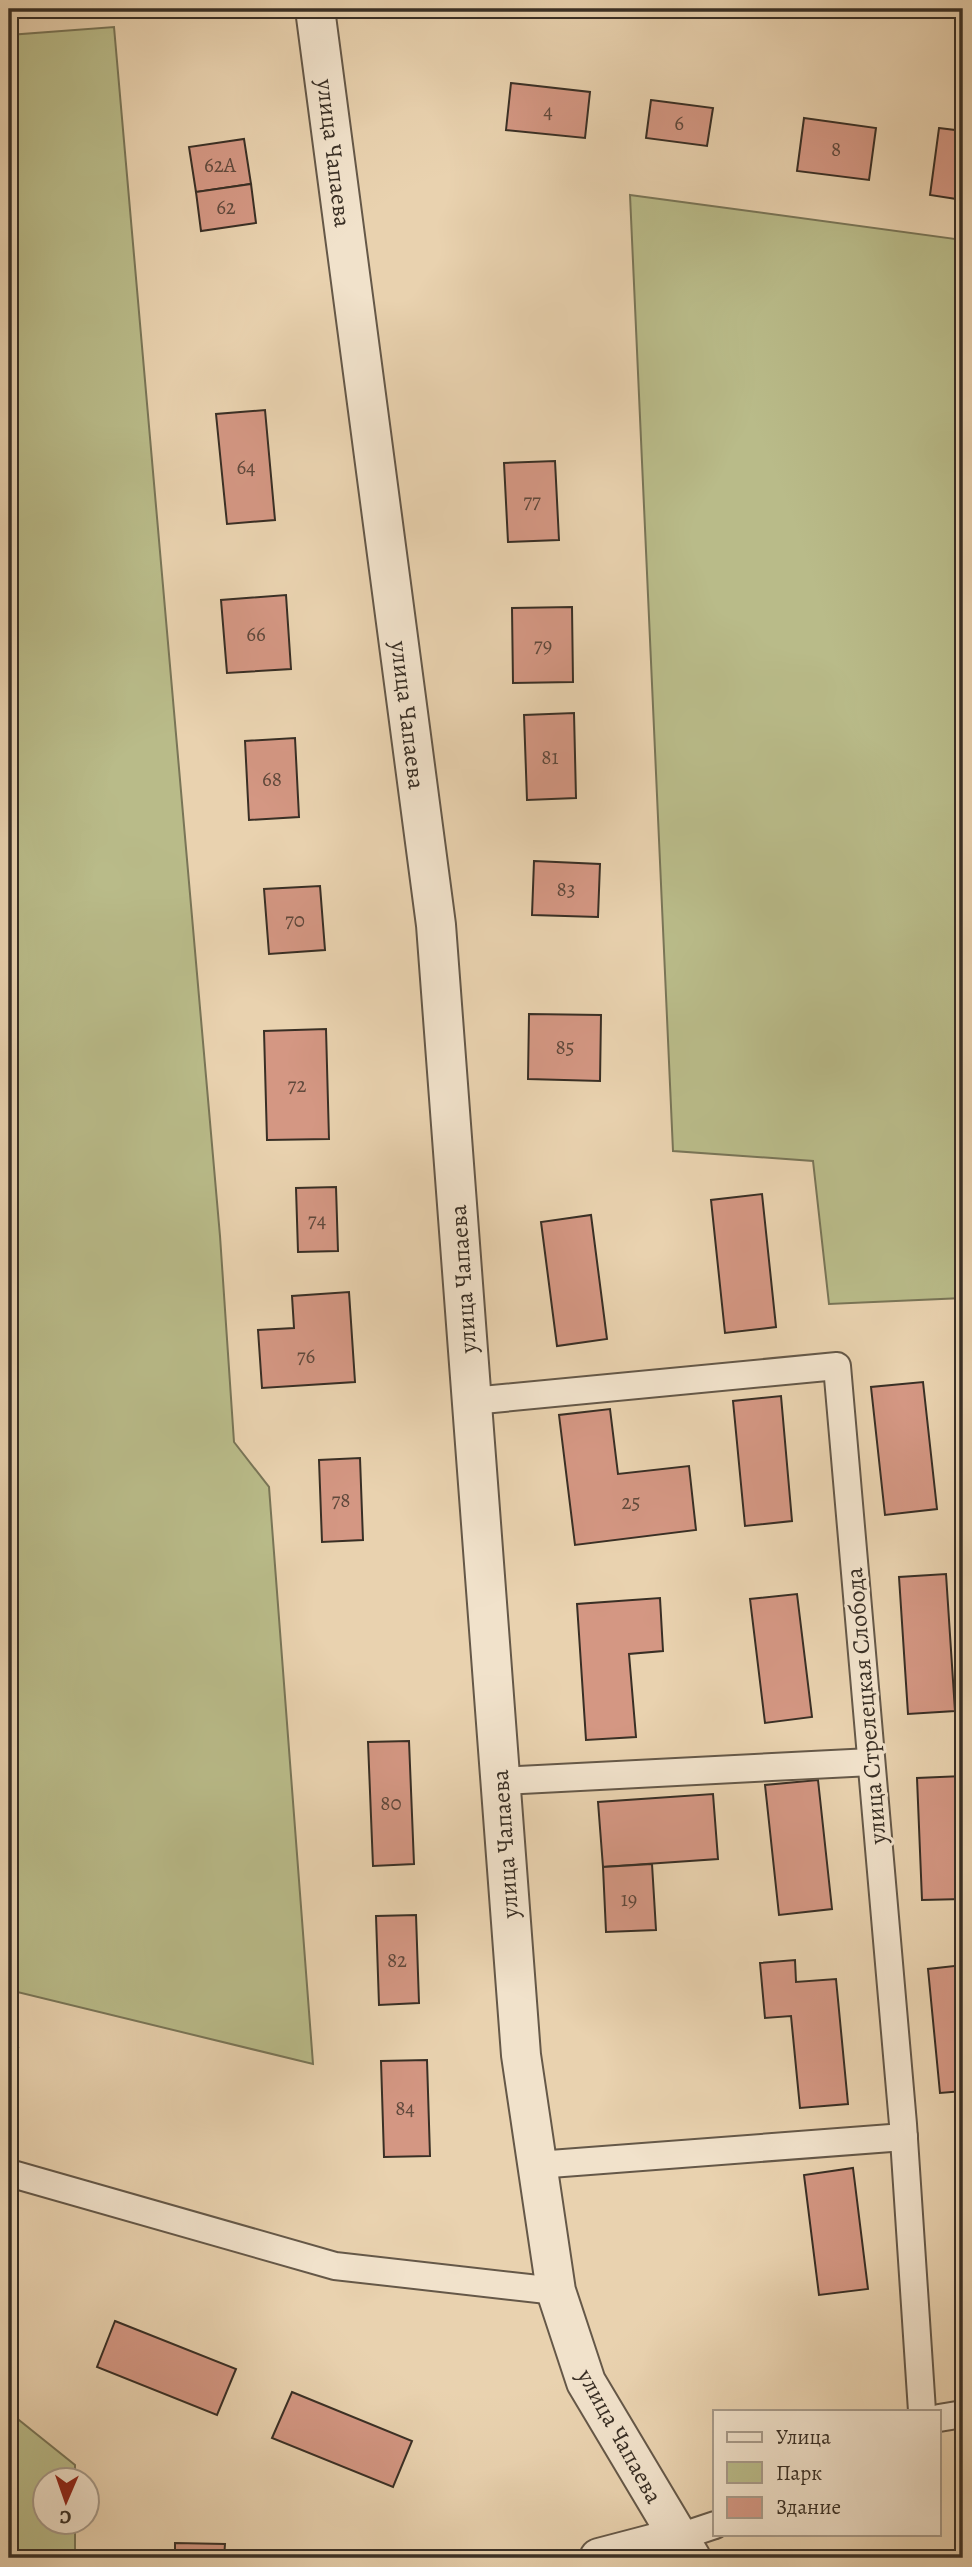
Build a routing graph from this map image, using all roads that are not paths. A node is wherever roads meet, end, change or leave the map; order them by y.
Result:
1 (316, 9) edge
2 (472, 1401) junction
3 (871, 1762) junction
4 (501, 1781) junction
5 (904, 2137) junction
6 (537, 2165) junction
7 (9, 2173) edge
8 (556, 2291) junction
9 (922, 2410) edge
10 (963, 2414) edge
11 (940, 2418) edge
12 (713, 2526) edge
13 (680, 2540) edge
14 (599, 2558) edge

1 - 2 street, улица Чапаева
2 - 3 lane, улица Стрелецкая Слобода
2 - 4 street, улица Чапаева
3 - 4 lane
3 - 5 lane, улица Стрелецкая Слобода
4 - 6 street, улица Чапаева
5 - 6 lane
5 - 9 lane, улица Стрелецкая Слобода
6 - 8 street, улица Чапаева
7 - 8 lane
8 - 13 street, улица Чапаева
10 - 11 lane
12 - 13 lane
13 - 14 street

